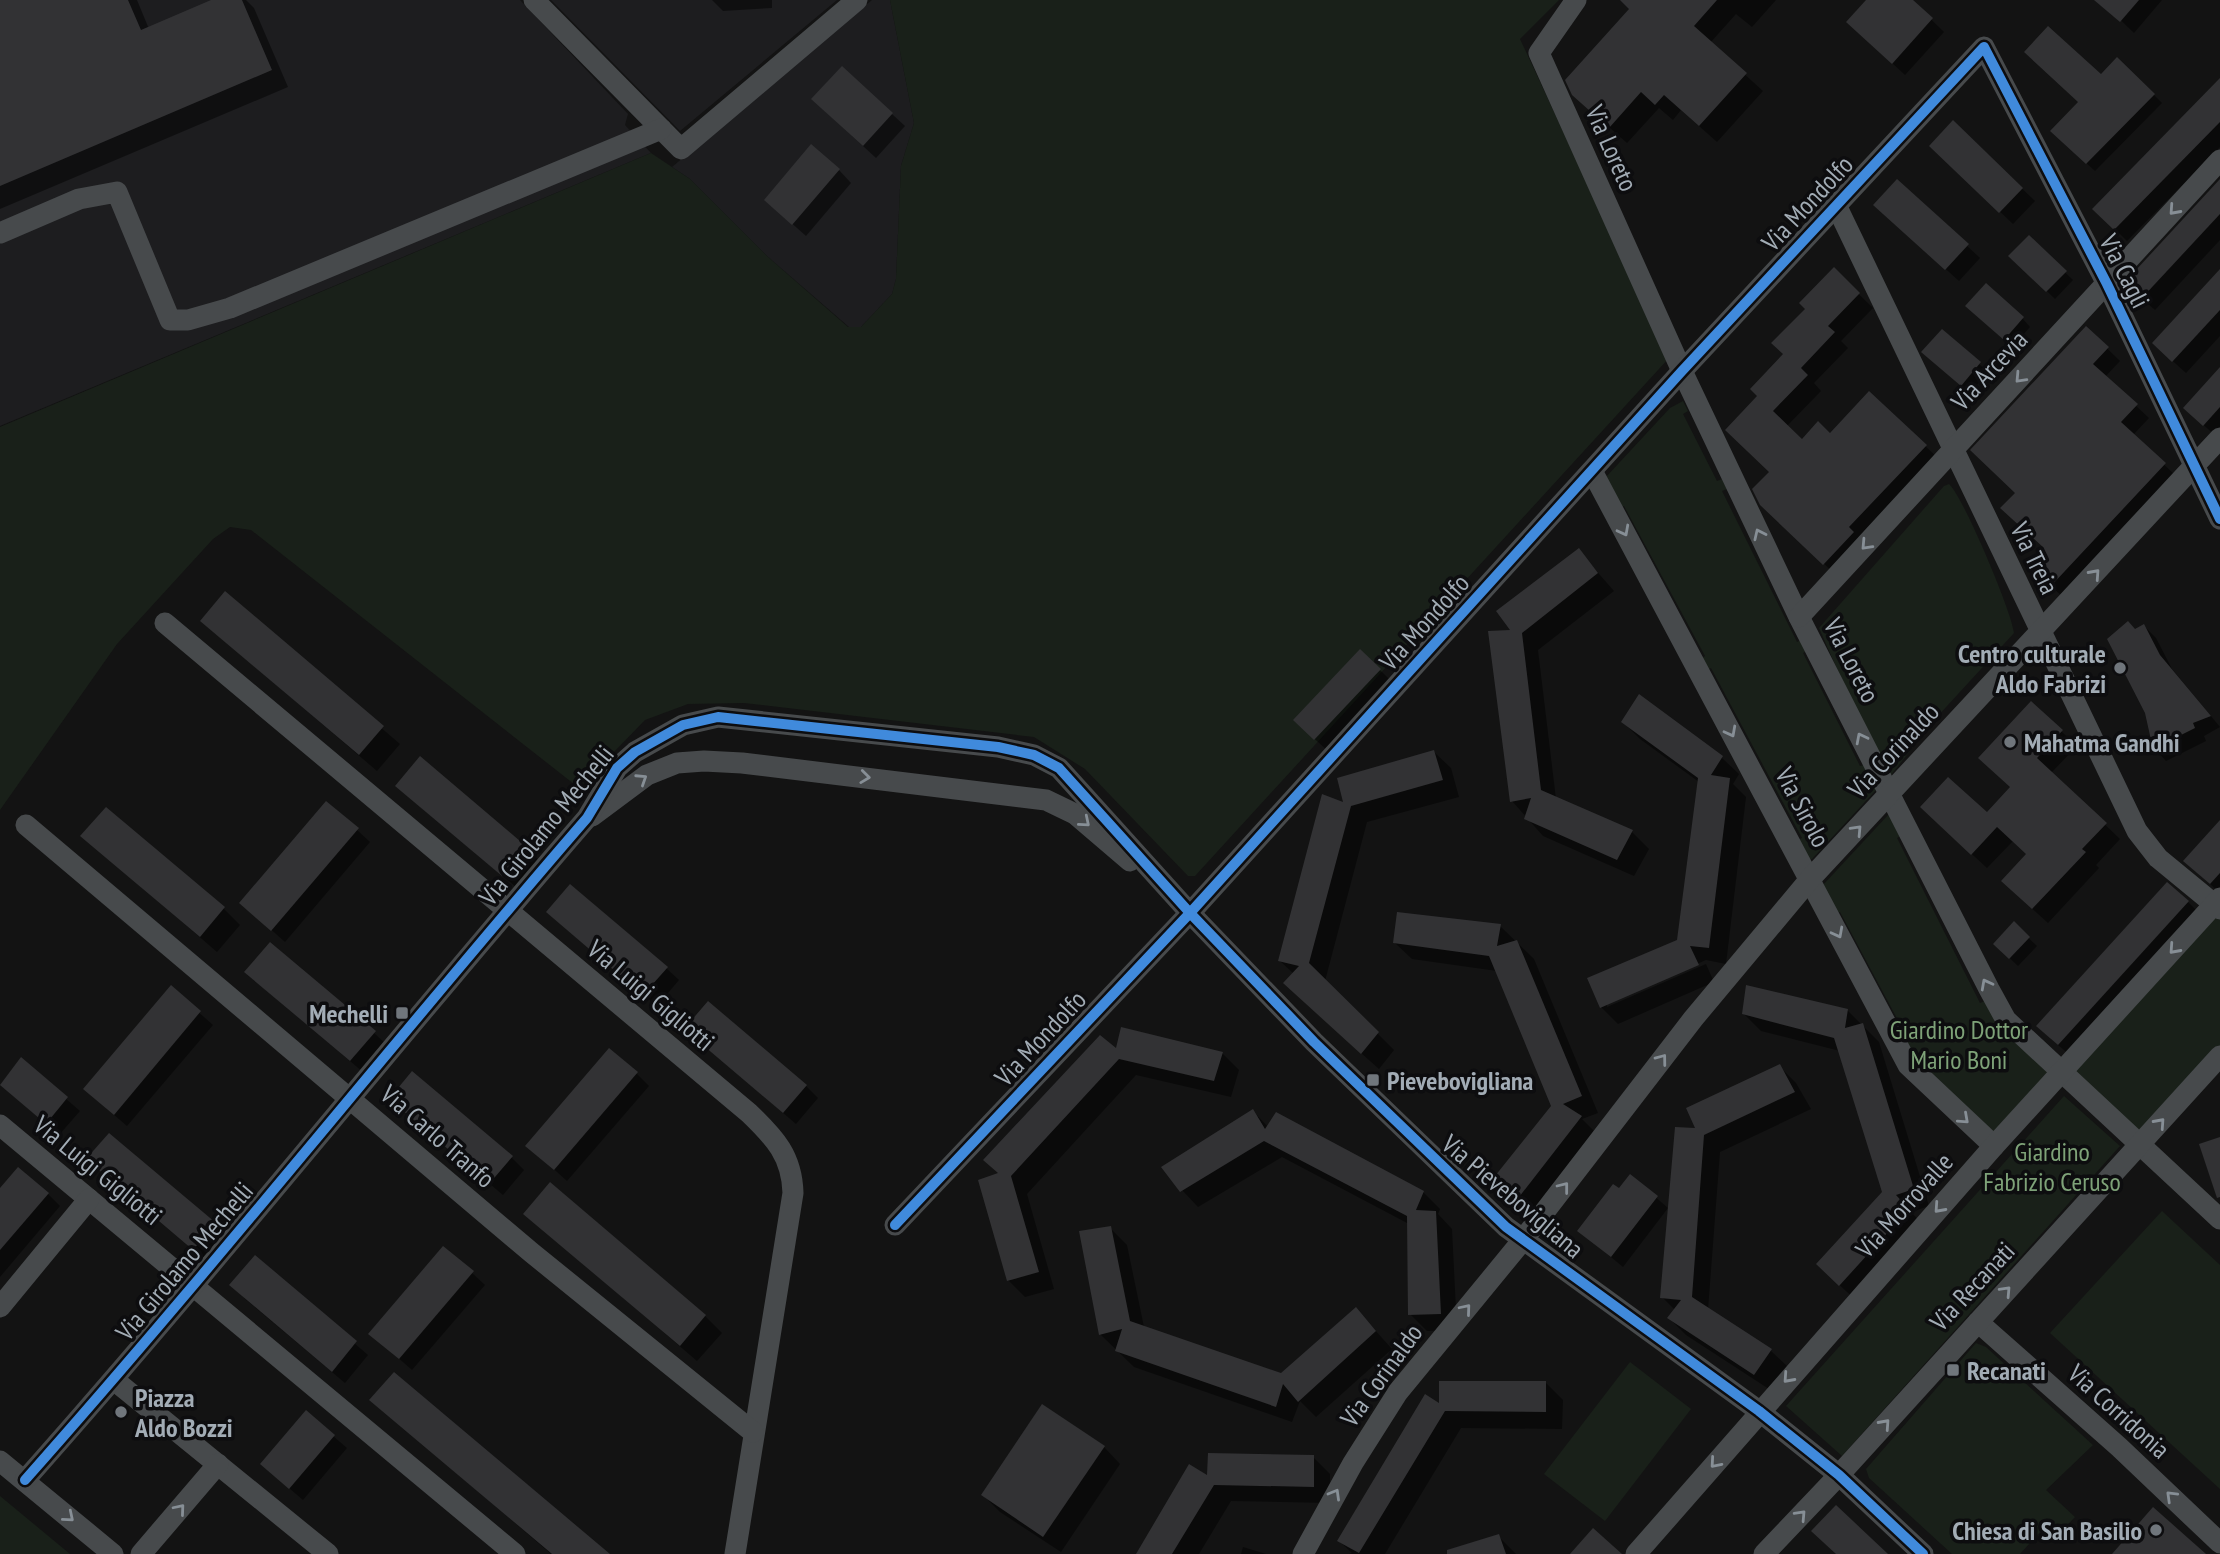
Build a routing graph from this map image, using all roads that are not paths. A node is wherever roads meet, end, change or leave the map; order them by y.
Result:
1 (534, 0) edge
2 (858, 0) edge
3 (1576, 0) edge
4 (1984, 47) joint
5 (661, 129) junction
6 (2220, 160) edge
7 (1836, 205) junction
8 (0, 233) edge
9 (2107, 284) junction
10 (1682, 371) junction
11 (2220, 438) edge
12 (1952, 452) junction
13 (2195, 465) junction
14 (1592, 471) junction
15 (2220, 519) edge
16 (1799, 617) junction
17 (165, 623) dead end
18 (2040, 634) junction
19 (1888, 796) junction
20 (587, 818) junction
21 (26, 825) dead end
22 (1810, 879) junction
23 (2218, 904) edge
24 (508, 911) junction
25 (1190, 913) junction
26 (2220, 1056) edge
27 (2061, 1073) junction
28 (350, 1097) junction
29 (0, 1125) edge
30 (2140, 1145) junction
31 (1994, 1146) junction
32 (89, 1199) junction
33 (2220, 1219) edge
34 (895, 1225) dead end
35 (1522, 1241) junction
36 (194, 1285) junction
37 (0, 1307) edge
38 (1978, 1322) junction
39 (114, 1380) junction
40 (1759, 1411) junction
41 (753, 1432) junction
42 (0, 1461) edge
43 (218, 1464) junction
44 (1839, 1475) junction
45 (25, 1480) junction
46 (2220, 1543) edge
47 (1773, 1551) edge
48 (113, 1554) edge
49 (141, 1554) edge
50 (328, 1554) edge
51 (515, 1554) edge
52 (735, 1554) edge
53 (1303, 1554) edge
54 (1636, 1554) edge
55 (1923, 1554) edge

1 - 5 street
2 - 5 street
3 - 10 street, Via Loreto
4 - 7 street, Via Mondolfo
4 - 9 street, Via Cagli
5 - 8 street
6 -> 9 street, Via Arcevia
7 - 10 street, Via Mondolfo
7 - 12 street, Via Treia
9 -> 12 street, Via Arcevia
9 - 13 street, Via Cagli
10 - 14 street, Via Mondolfo
16 -> 10 street, Via Loreto
11 - 13 street, Via Corinaldo
12 -> 16 street, Via Arcevia
12 - 18 street, Via Treia
13 - 15 street, Via Cagli
18 -> 13 street, Via Corinaldo
14 -> 22 street, Via Sirolo
14 - 25 street, Via Mondolfo
19 -> 16 street, Via Loreto
17 - 24 street, Via Luigi Gigliotti
18 - 19 street, Via Corinaldo
18 - 23 street, Via Treia
22 -> 19 street, Via Corinaldo
27 -> 19 street, Via Loreto
20 - 24 street, Via Girolamo Mechelli
20 -> 25 street, Via Girolamo Mechelli
20 - 25 street, Via Girolamo Mechelli
21 - 28 street, Via Carlo Tranfo
22 -> 31 street, Via Sirolo
35 -> 22 street, Via Corinaldo
23 -> 27 street, Via Morrovalle
24 - 28 street, Via Girolamo Mechelli
24 - 41 street, Via Luigi Gigliotti
25 - 34 street, Via Mondolfo
25 - 35 street, Via Pievebovigliana
30 -> 26 street, Via Recanati
27 - 30 street, Via Loreto
27 - 31 street, Via Morrovalle
28 - 36 street, Via Girolamo Mechelli
28 - 41 street, Via Carlo Tranfo
29 - 32 street, Via Luigi Gigliotti
30 - 33 street, Via Loreto
38 -> 30 street, Via Recanati
31 -> 40 street, Via Morrovalle
32 - 36 street, Via Luigi Gigliotti
32 - 37 street
35 - 40 street, Via Pievebovigliana
53 -> 35 street, Via Corinaldo
36 - 39 street, Via Girolamo Mechelli
36 - 51 street, Via Luigi Gigliotti
44 -> 38 street, Via Recanati
46 -> 38 street, Via Corridonia
39 - 43 street
39 - 45 street
40 - 44 street, Via Pievebovigliana
40 -> 54 street, Via Morrovalle
41 - 52 street, Via Luigi Gigliotti
42 - 45 street
49 -> 43 street
43 - 50 street
47 -> 44 street, Via Recanati
44 - 55 street, Via Pievebovigliana
45 -> 48 street

